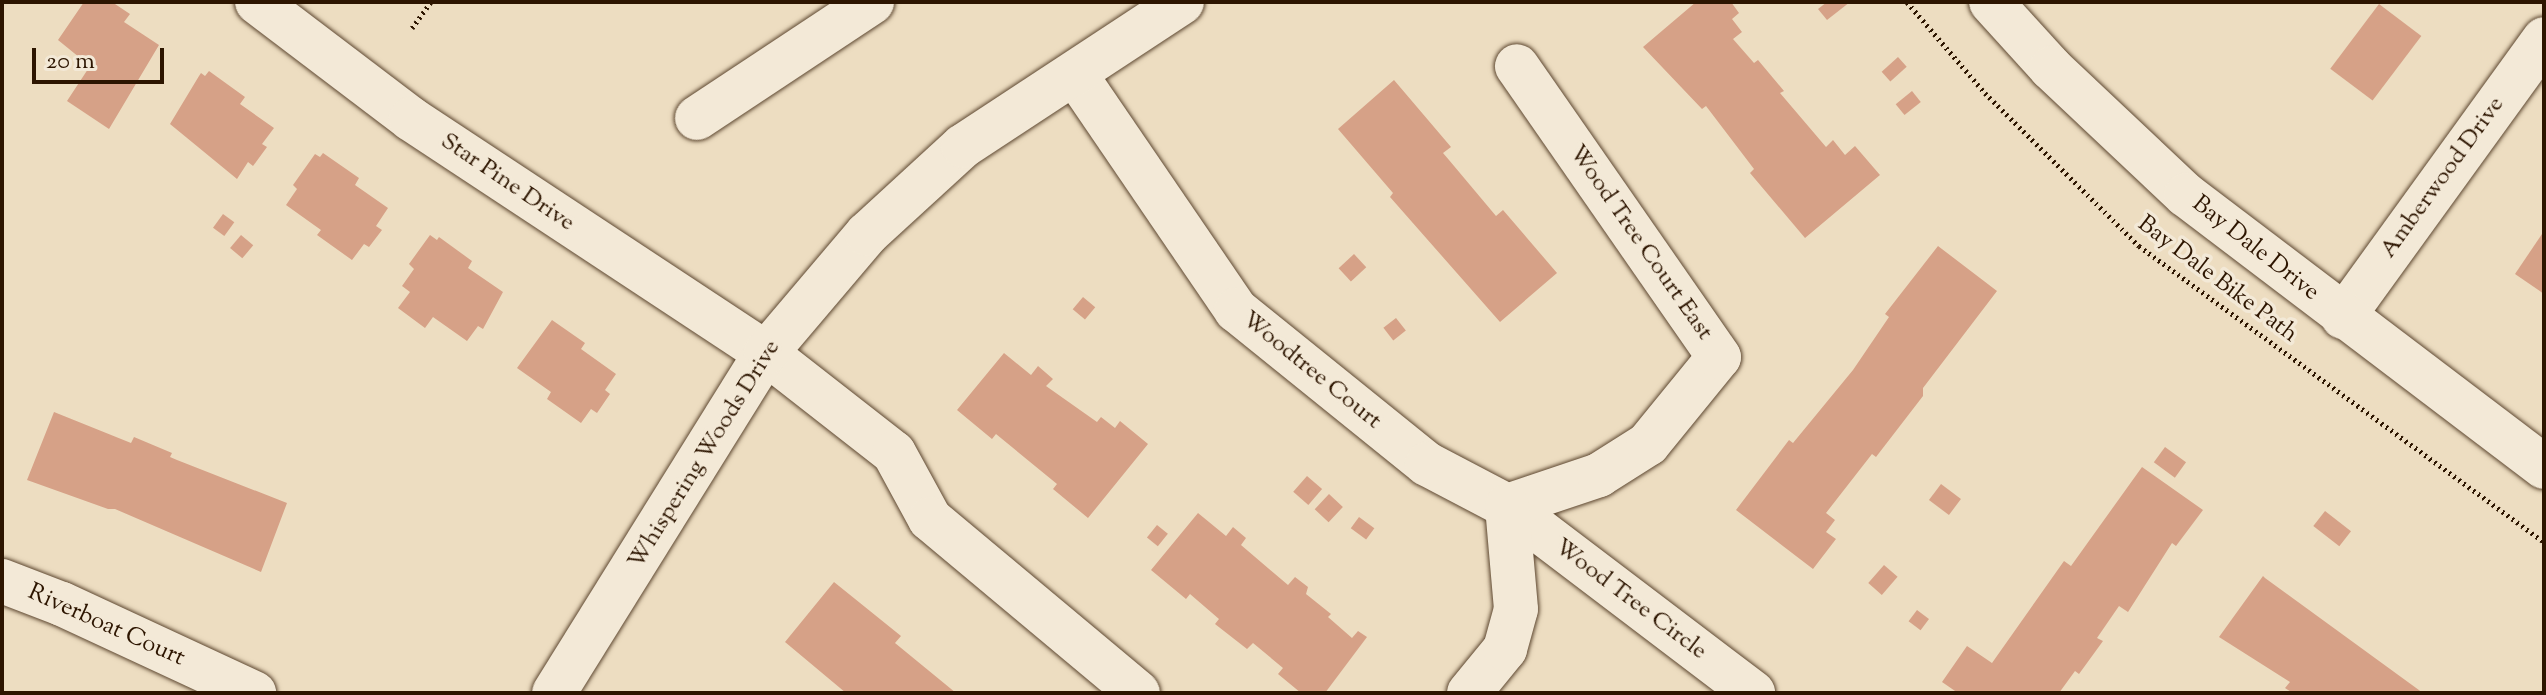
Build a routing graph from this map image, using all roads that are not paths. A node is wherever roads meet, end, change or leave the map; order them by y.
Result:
1 (257, 2) edge
2 (872, 2) edge
3 (1182, 2) edge
4 (1991, 2) edge
5 (2544, 39) edge
6 (1517, 66) dead end
7 (1075, 74) junction
8 (697, 118) dead end
9 (2343, 317) junction
10 (766, 353) junction
11 (2544, 467) edge
12 (1507, 506) junction
13 (2, 581) edge
14 (254, 693) edge
15 (554, 693) edge
16 (1138, 693) edge
17 (1469, 693) edge
18 (1753, 693) edge

1 - 10 street, Star Pine Drive
2 - 8 street
3 - 7 street, Whispering Woods Drive
4 - 9 street, Bay Dale Drive
5 - 9 street, Amberwood Drive
6 - 12 street, Wood Tree Court East
7 - 10 street, Whispering Woods Drive
7 - 12 street, Woodtree Court
9 - 11 street, Bay Dale Drive
10 - 15 street, Whispering Woods Drive
10 - 16 street, Star Pine Drive
12 - 17 street
12 - 18 street, Wood Tree Circle
13 - 14 street, Riverboat Court

